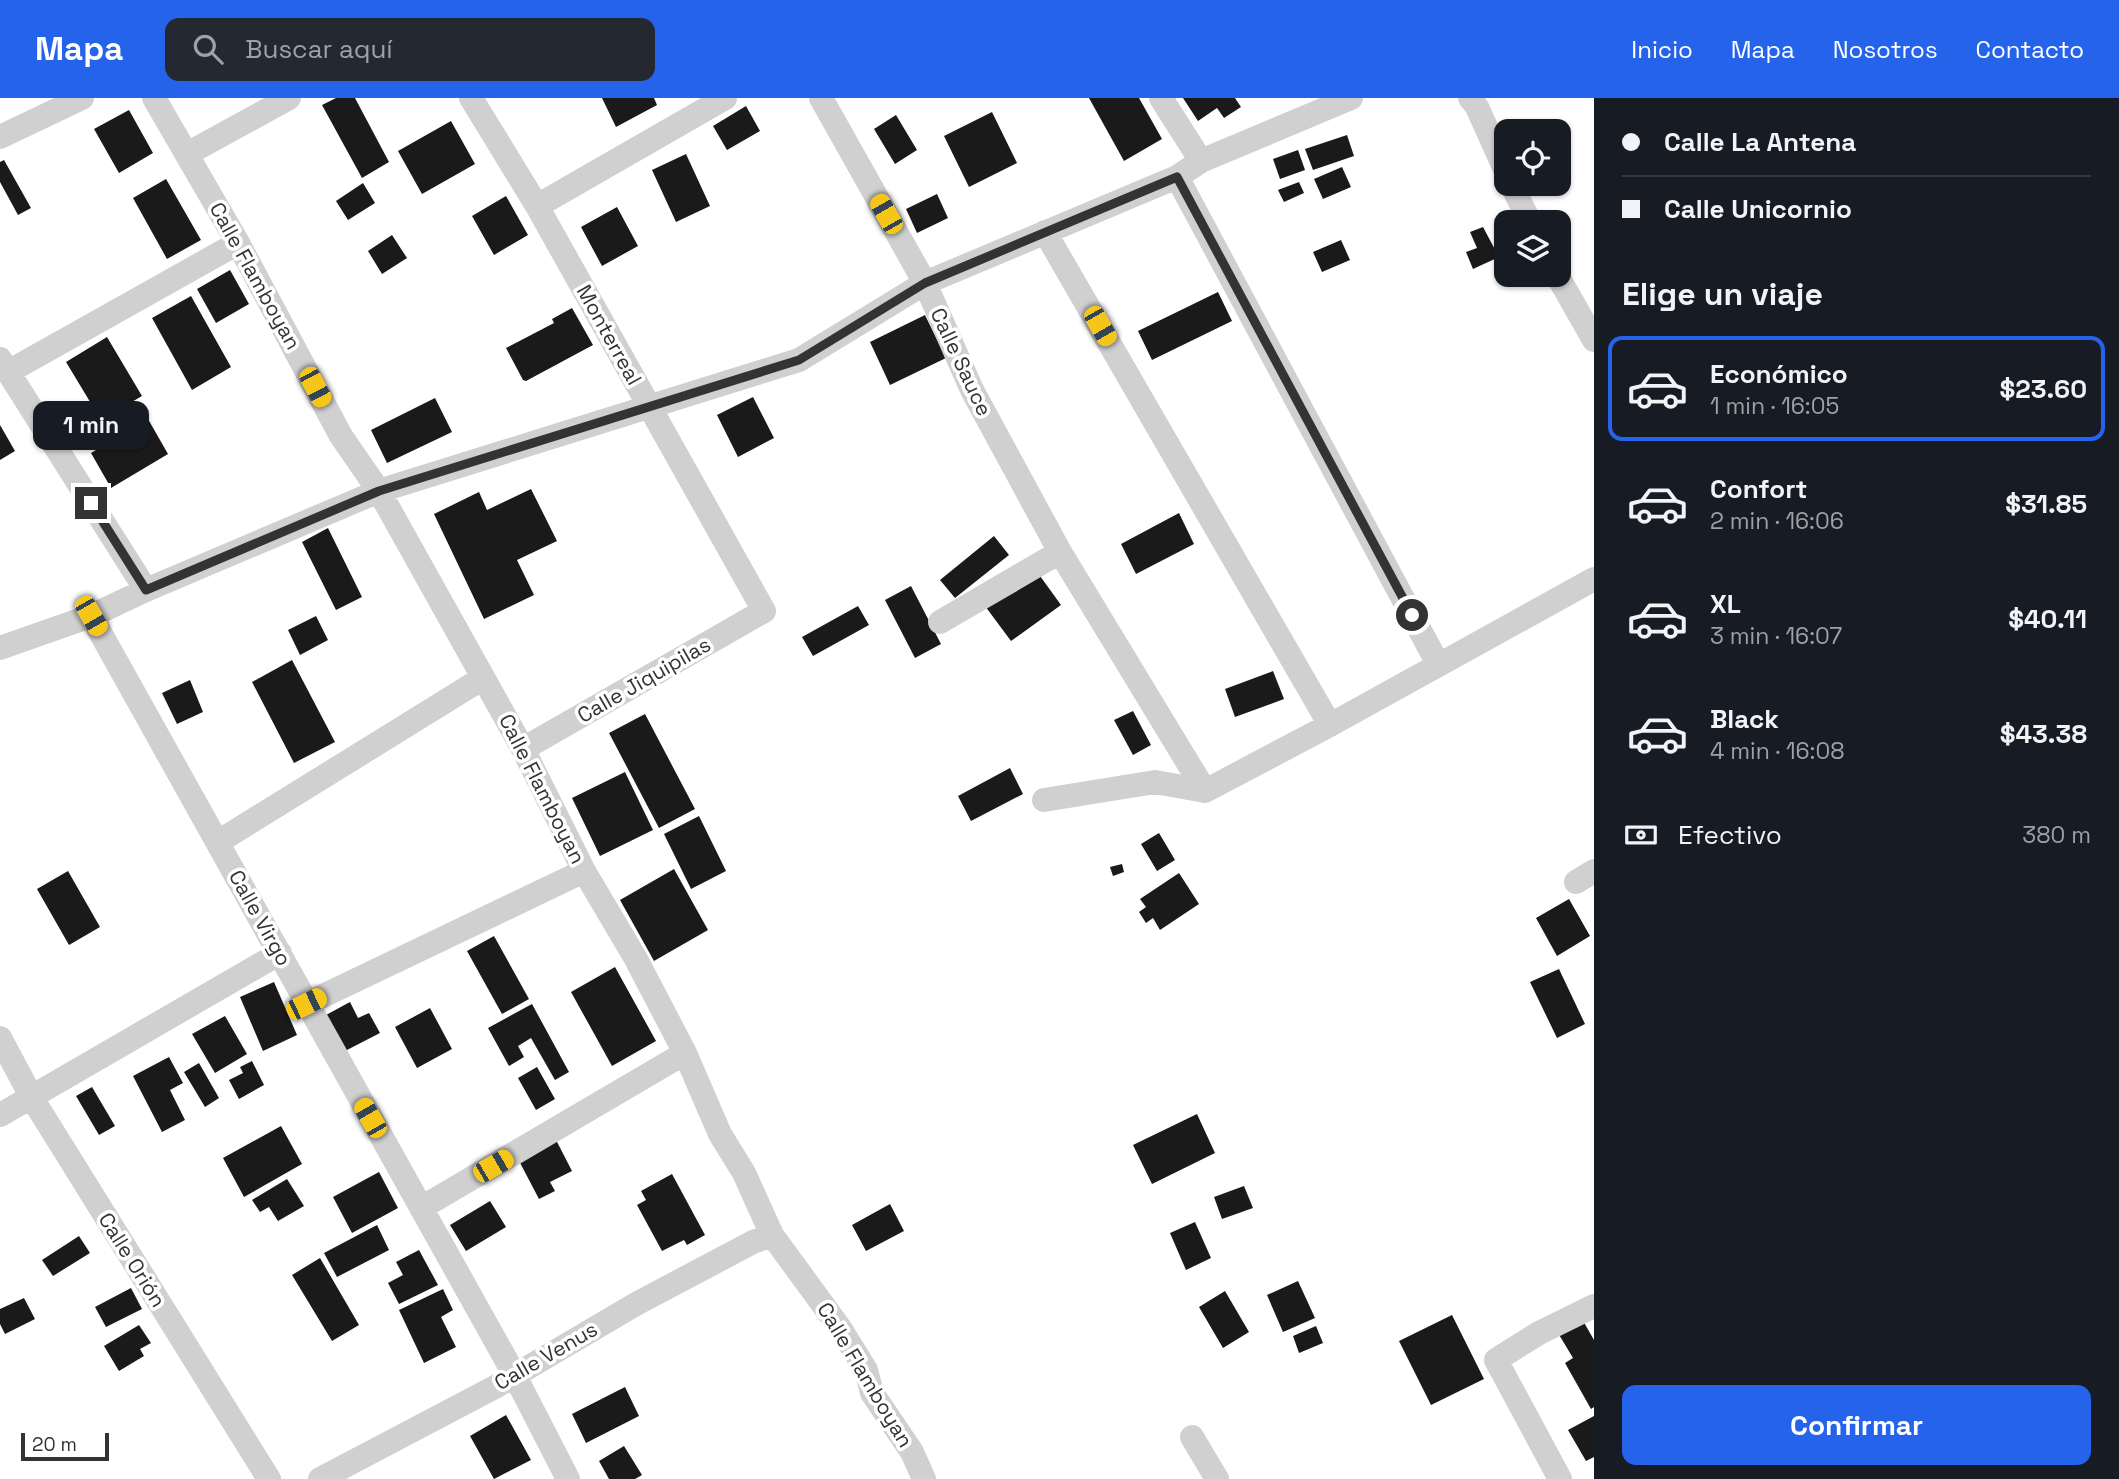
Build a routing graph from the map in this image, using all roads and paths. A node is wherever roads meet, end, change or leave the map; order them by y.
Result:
1 (82, 98) edge
2 (154, 98) edge
3 (289, 98) edge
4 (471, 98) edge
5 (725, 98) edge
6 (821, 98) edge
7 (1161, 98) edge
8 (1350, 98) edge
9 (1470, 98) edge
10 (0, 137) edge
11 (1494, 145) edge
12 (187, 154) junction
13 (1200, 162) junction
14 (1177, 177) junction
15 (537, 206) junction
16 (1045, 232) junction
17 (238, 243) junction
18 (925, 283) junction
19 (1564, 287) edge
20 (1594, 340) edge
21 (4, 365) edge
22 (649, 405) junction
23 (379, 491) junction
24 (1060, 552) junction
25 (1594, 579) edge
26 (146, 590) junction
27 (764, 611) joint
28 (91, 616) junction
29 (940, 622) dead end
30 (0, 648) edge
31 (1438, 664) junction
32 (483, 678) junction
33 (1330, 725) junction
34 (523, 749) junction
35 (1205, 791) junction
36 (1044, 800) dead end
37 (218, 842) junction
38 (584, 871) junction
39 (280, 953) junction
40 (306, 1004) junction
41 (0, 1038) edge
42 (685, 1053) junction
43 (32, 1098) junction
44 (0, 1115) edge
45 (421, 1208) junction
46 (772, 1235) junction
47 (1594, 1306) edge
48 (514, 1374) junction
49 (1192, 1437) dead end
50 (269, 1479) edge
51 (320, 1479) edge
52 (568, 1479) edge
53 (924, 1479) edge
54 (1217, 1479) edge
55 (1560, 1479) edge

1 - 10 street
2 - 12 street, Calle Flamboyan
3 - 12 street
4 - 15 street, Monterreal
5 - 15 street
6 - 18 street, Calle Sauce
7 - 13 street
8 - 13 street
9 - 11 street
12 - 17 street, Calle Flamboyan
13 - 14 street
14 - 16 street
14 - 31 street
15 - 22 street, Monterreal
16 - 18 street
16 - 33 street
17 - 21 street
17 - 23 street, Calle Flamboyan
18 - 22 street
18 - 24 street, Calle Sauce
19 - 20 street
21 - 26 street
22 - 23 street
22 - 27 street, Monterreal
23 - 26 street
23 - 32 street, Calle Flamboyan
24 - 29 street
24 - 35 street, Calle Sauce
25 - 31 street
26 - 28 street
27 - 34 street, Calle Jiquipilas
28 - 30 street
28 - 37 street, Calle Virgo
31 - 33 street
32 - 34 street, Calle Flamboyan
32 - 37 street
33 - 35 street
34 - 38 street, Calle Flamboyan
35 - 36 street
37 - 39 street, Calle Virgo
38 - 40 street
38 - 42 street, Calle Flamboyan
39 - 40 street, Calle Virgo
39 - 43 street
40 - 45 street, Calle Virgo
41 - 43 street, Calle Orión
42 - 45 street
42 - 46 street, Calle Flamboyan
43 - 44 street
43 - 50 street, Calle Orión
45 - 48 street, Calle Virgo
46 - 48 street, Calle Venus
46 - 53 street, Calle Flamboyan
47 - 55 street
48 - 51 street, Calle Venus
48 - 52 street, Calle Virgo
49 - 54 street

